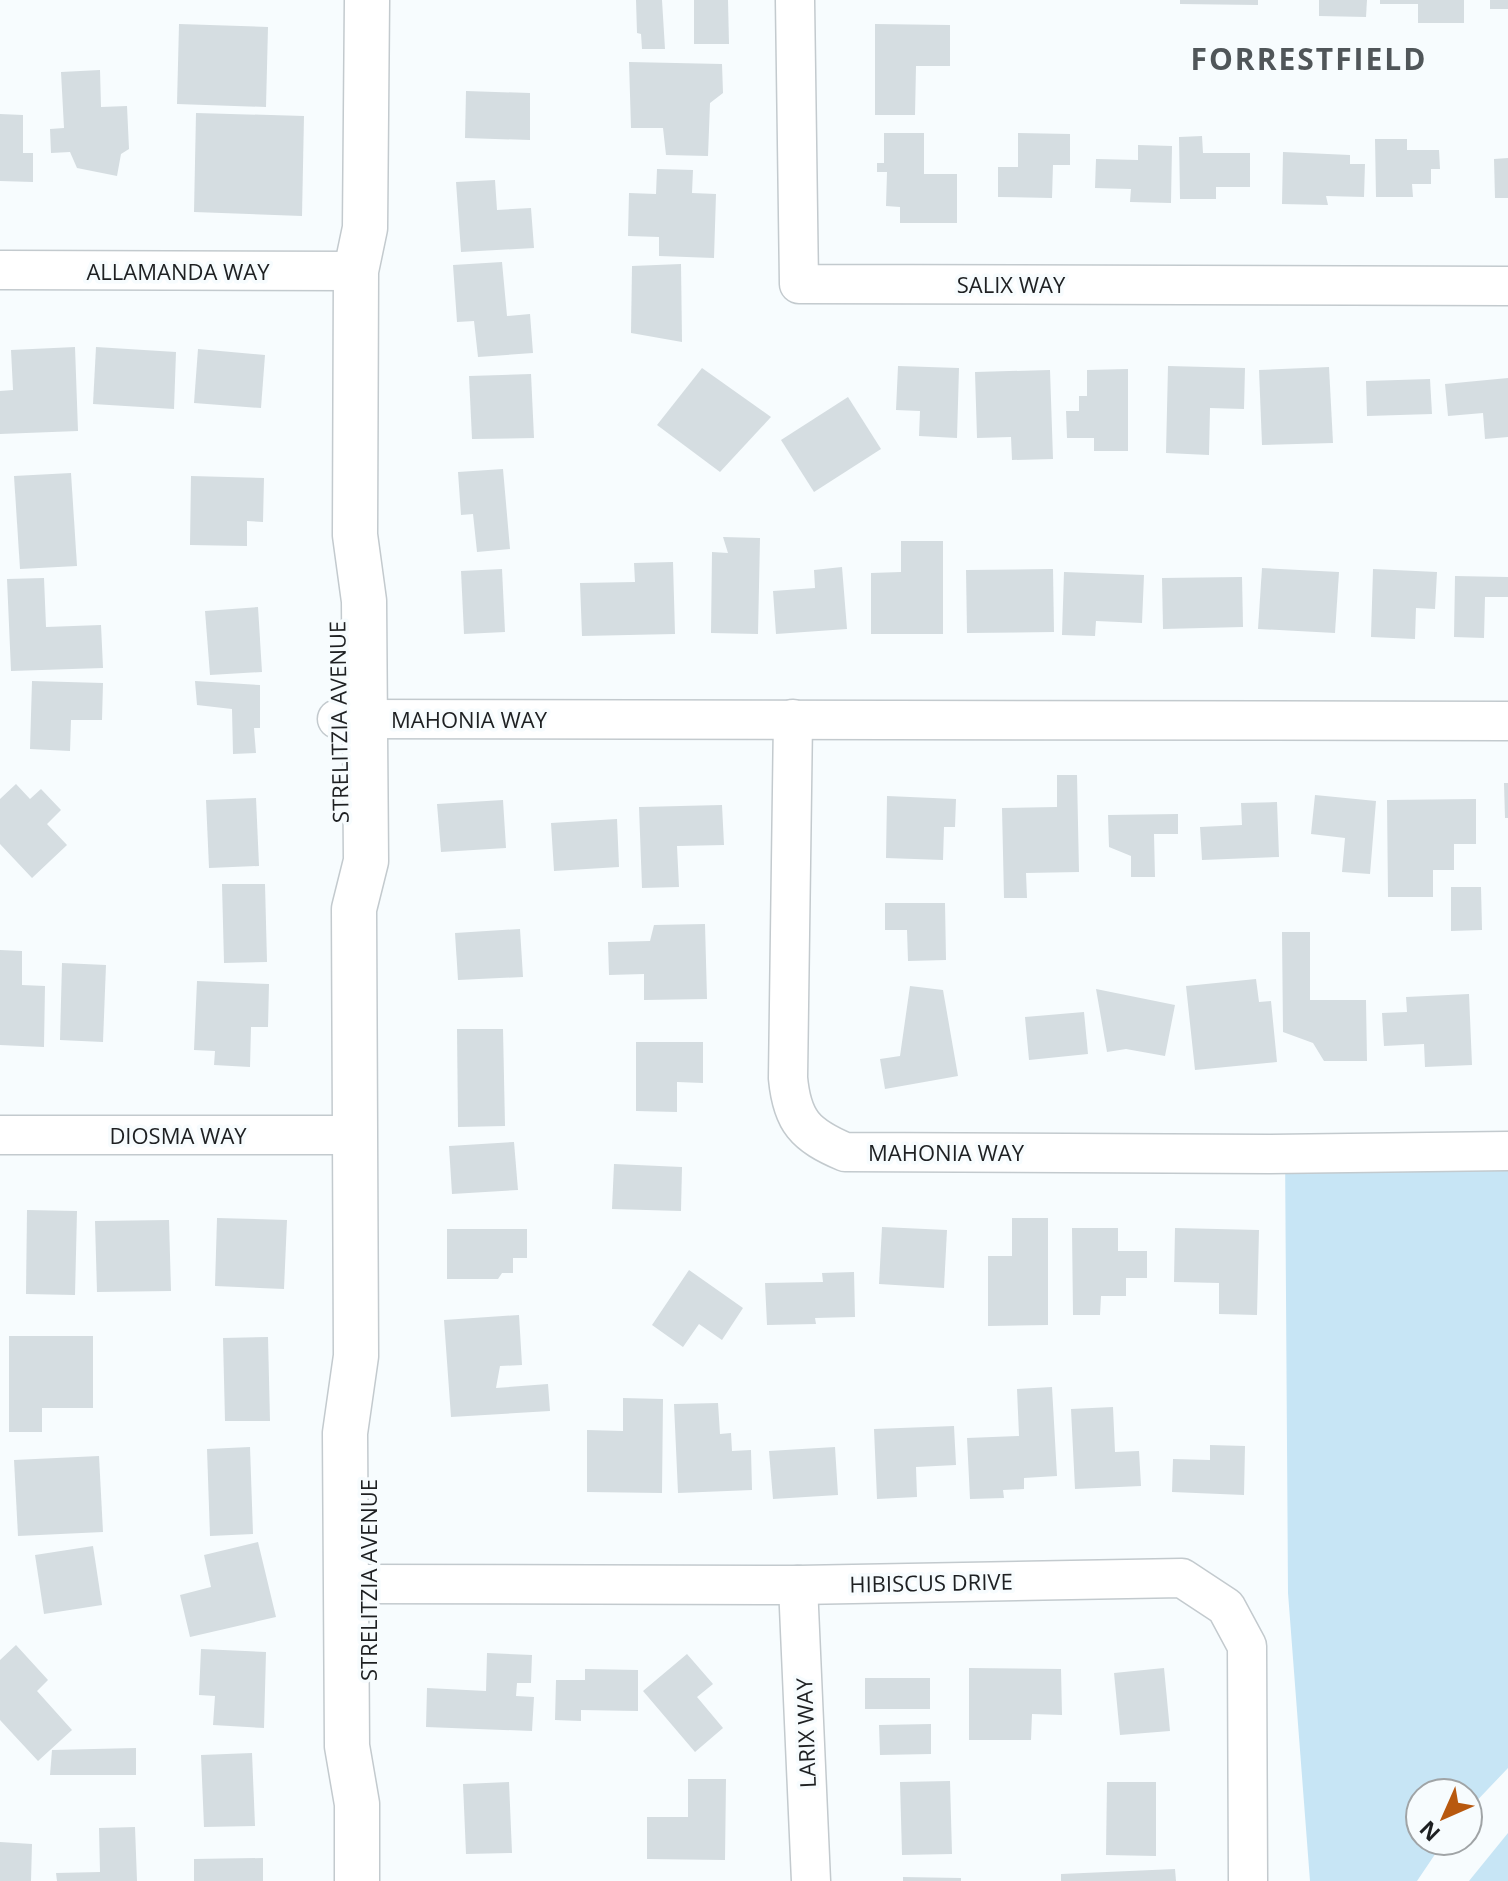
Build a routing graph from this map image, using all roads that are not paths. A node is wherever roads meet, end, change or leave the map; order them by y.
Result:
1 (344, 0) edge
2 (367, 0) edge
3 (795, 0) edge
4 (0, 270) edge
5 (356, 271) junction
6 (1508, 286) edge
7 (351, 719) junction
8 (793, 719) junction
9 (1508, 721) edge
10 (0, 1135) edge
11 (356, 1135) junction
12 (1508, 1151) edge
13 (357, 1584) junction
14 (798, 1585) junction
15 (357, 1881) edge
16 (811, 1881) edge
17 (1248, 1881) edge

1 - 5 street, STRELITZIA AVENUE
2 - 5 street, STRELITZIA AVENUE
3 - 6 street, SALIX WAY
4 - 5 street, ALLAMANDA WAY
5 - 7 street, STRELITZIA AVENUE
7 - 8 street, MAHONIA WAY
7 - 11 street, STRELITZIA AVENUE
8 - 9 street, MAHONIA WAY
8 - 12 street, MAHONIA WAY
10 - 11 street, DIOSMA WAY
11 - 13 street, STRELITZIA AVENUE
13 - 14 street, HIBISCUS DRIVE
13 - 15 street, STRELITZIA AVENUE
14 - 16 street, LARIX WAY
14 - 17 street, HIBISCUS DRIVE

